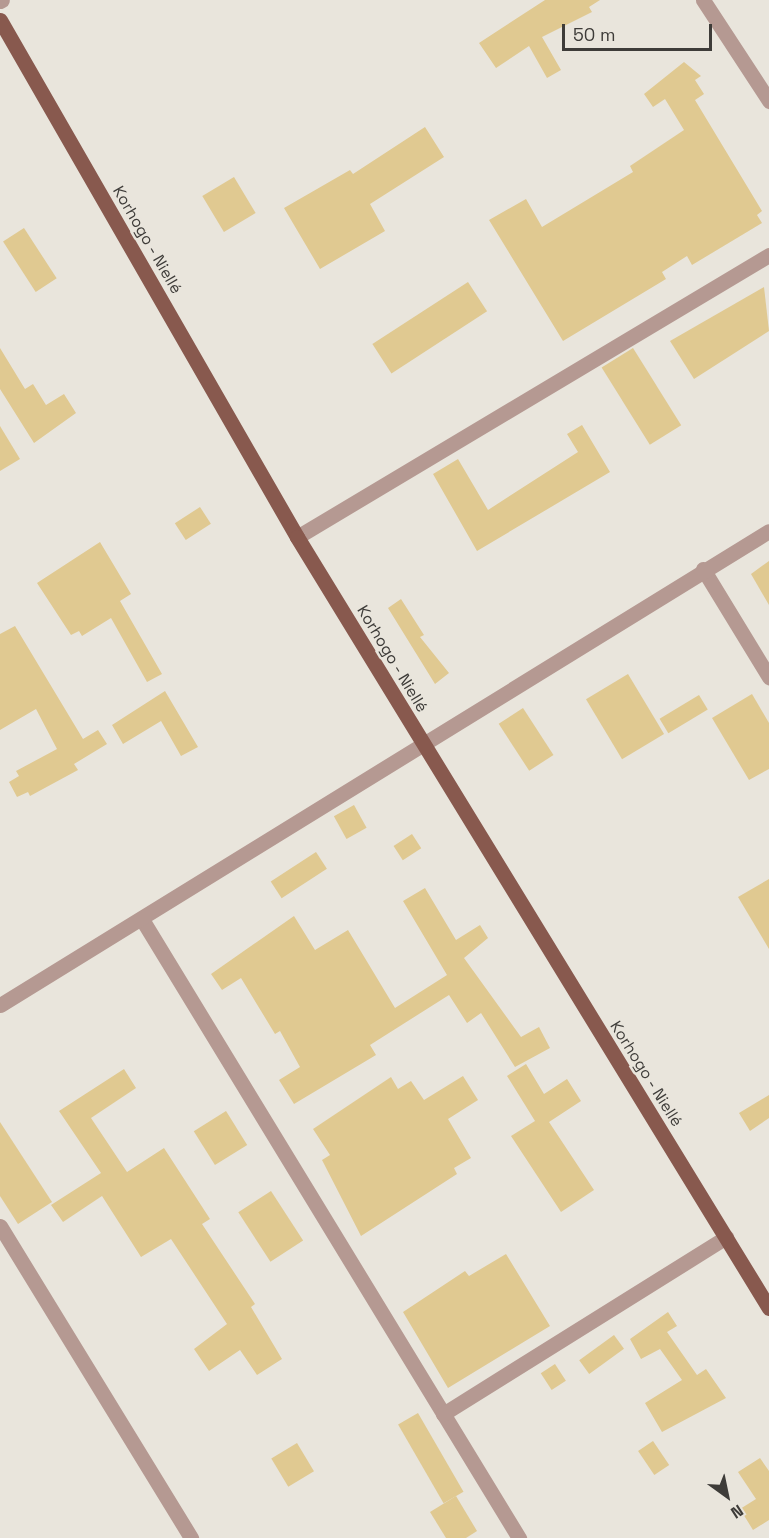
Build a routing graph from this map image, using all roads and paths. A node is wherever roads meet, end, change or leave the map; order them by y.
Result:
1 (703, 0) edge
2 (0, 21) edge
3 (769, 101) edge
4 (769, 255) edge
5 (769, 531) edge
6 (297, 537) junction
7 (703, 569) junction
8 (769, 677) edge
9 (423, 744) junction
10 (142, 921) junction
11 (0, 1005) edge
12 (0, 1226) edge
13 (726, 1237) junction
14 (769, 1308) edge
15 (443, 1414) junction
16 (191, 1538) edge
17 (519, 1538) edge

1 - 3 street
2 - 6 main road, Korhogo - Niellé
4 - 6 street
5 - 7 street
6 - 9 main road, Korhogo - Niellé
7 - 8 street
7 - 9 street
9 - 10 street
9 - 13 main road, Korhogo - Niellé
10 - 11 street
10 - 15 street
12 - 16 street
13 - 14 main road, Korhogo - Niellé
13 - 15 street
15 - 17 street

